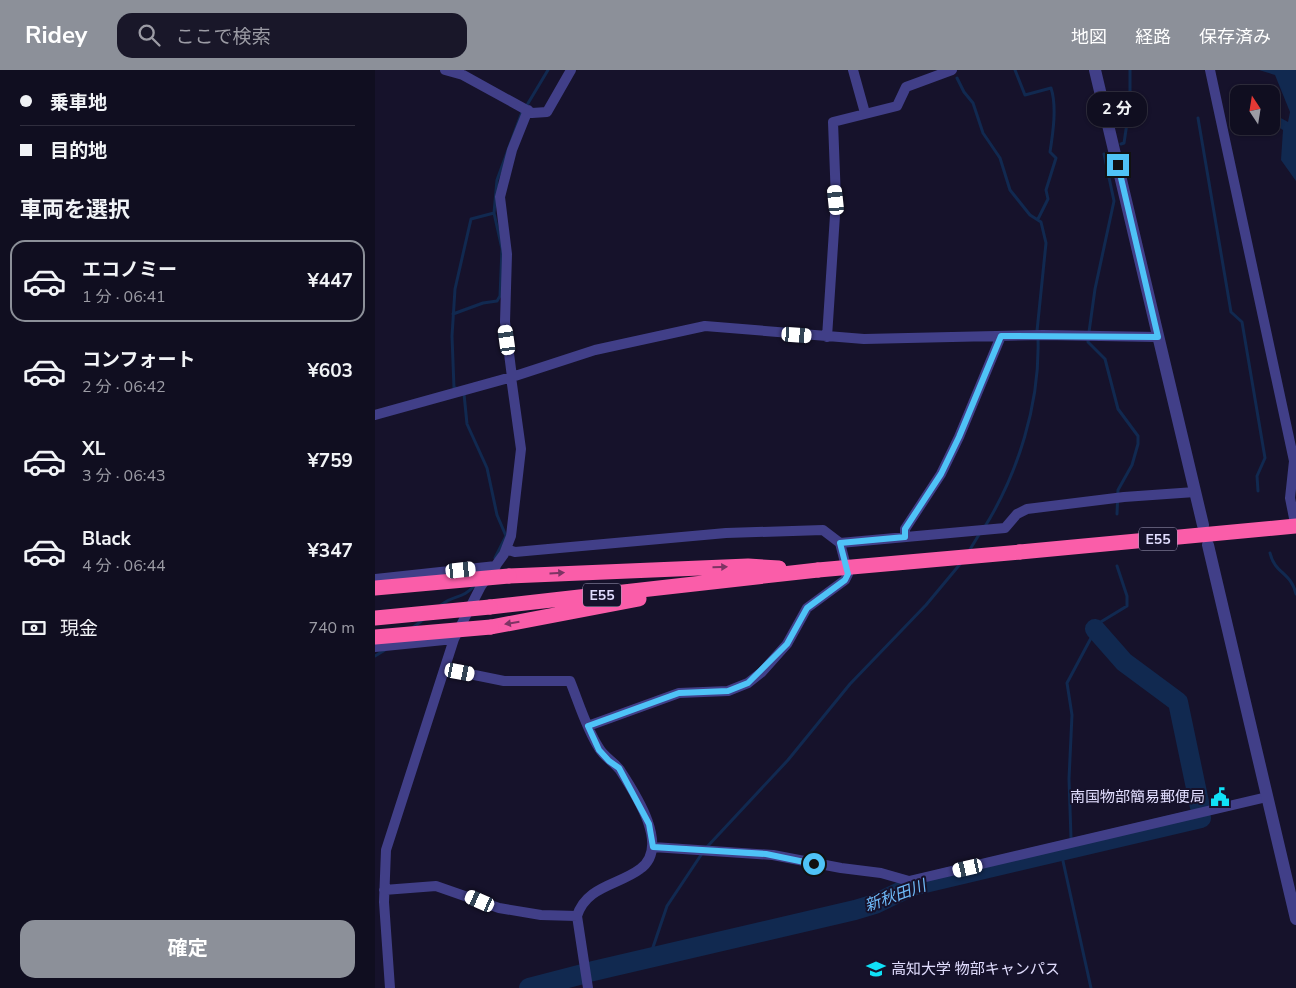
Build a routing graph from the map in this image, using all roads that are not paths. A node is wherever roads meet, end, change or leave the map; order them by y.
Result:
1 (445, 70) edge
2 (571, 70) edge
3 (853, 70) edge
4 (952, 70) edge
5 (1095, 70) edge
6 (1210, 70) edge
7 (528, 110) junction
8 (865, 113) junction
9 (1001, 336) junction
10 (827, 337) junction
11 (1158, 337) junction
12 (511, 377) junction
13 (375, 415) edge
14 (1195, 492) junction
15 (1295, 522) edge
16 (1203, 525) dead end
17 (905, 537) junction
18 (840, 543) junction
19 (1208, 545) dead end
20 (506, 548) junction
21 (496, 566) junction
22 (818, 570) junction
23 (375, 579) edge
24 (714, 583) junction
25 (375, 588) edge
26 (375, 618) edge
27 (375, 638) edge
28 (454, 639) junction
29 (375, 647) edge
30 (445, 669) junction
31 (588, 726) junction
32 (1267, 797) junction
33 (653, 847) junction
34 (384, 890) junction
35 (379, 903) edge
36 (577, 916) junction
37 (1296, 919) edge
38 (390, 988) edge
39 (588, 988) edge

1 - 7 street
2 - 7 street
3 - 8 street
4 - 8 street
5 - 11 street
6 - 15 street
7 - 12 street
8 - 10 street
9 - 10 street
9 - 11 street
9 - 17 street
10 - 12 street
11 - 14 street
12 - 13 street
12 - 20 street
14 - 16 street
14 - 17 street
15 - 22 highway, E55, bridge
17 - 18 street
18 - 20 street
18 - 31 street
19 - 32 street
20 - 21 street
21 - 23 street
21 - 28 street
22 - 24 highway, E55
25 -> 22 highway, bridge
24 - 26 highway, E55, bridge
24 -> 27 highway, bridge
28 - 29 street
28 - 30 street
30 - 31 street
30 - 34 street
31 - 33 street
32 - 33 street
32 - 37 street
33 - 36 street
34 - 35 street
34 - 36 street
35 - 38 street
36 - 39 street

